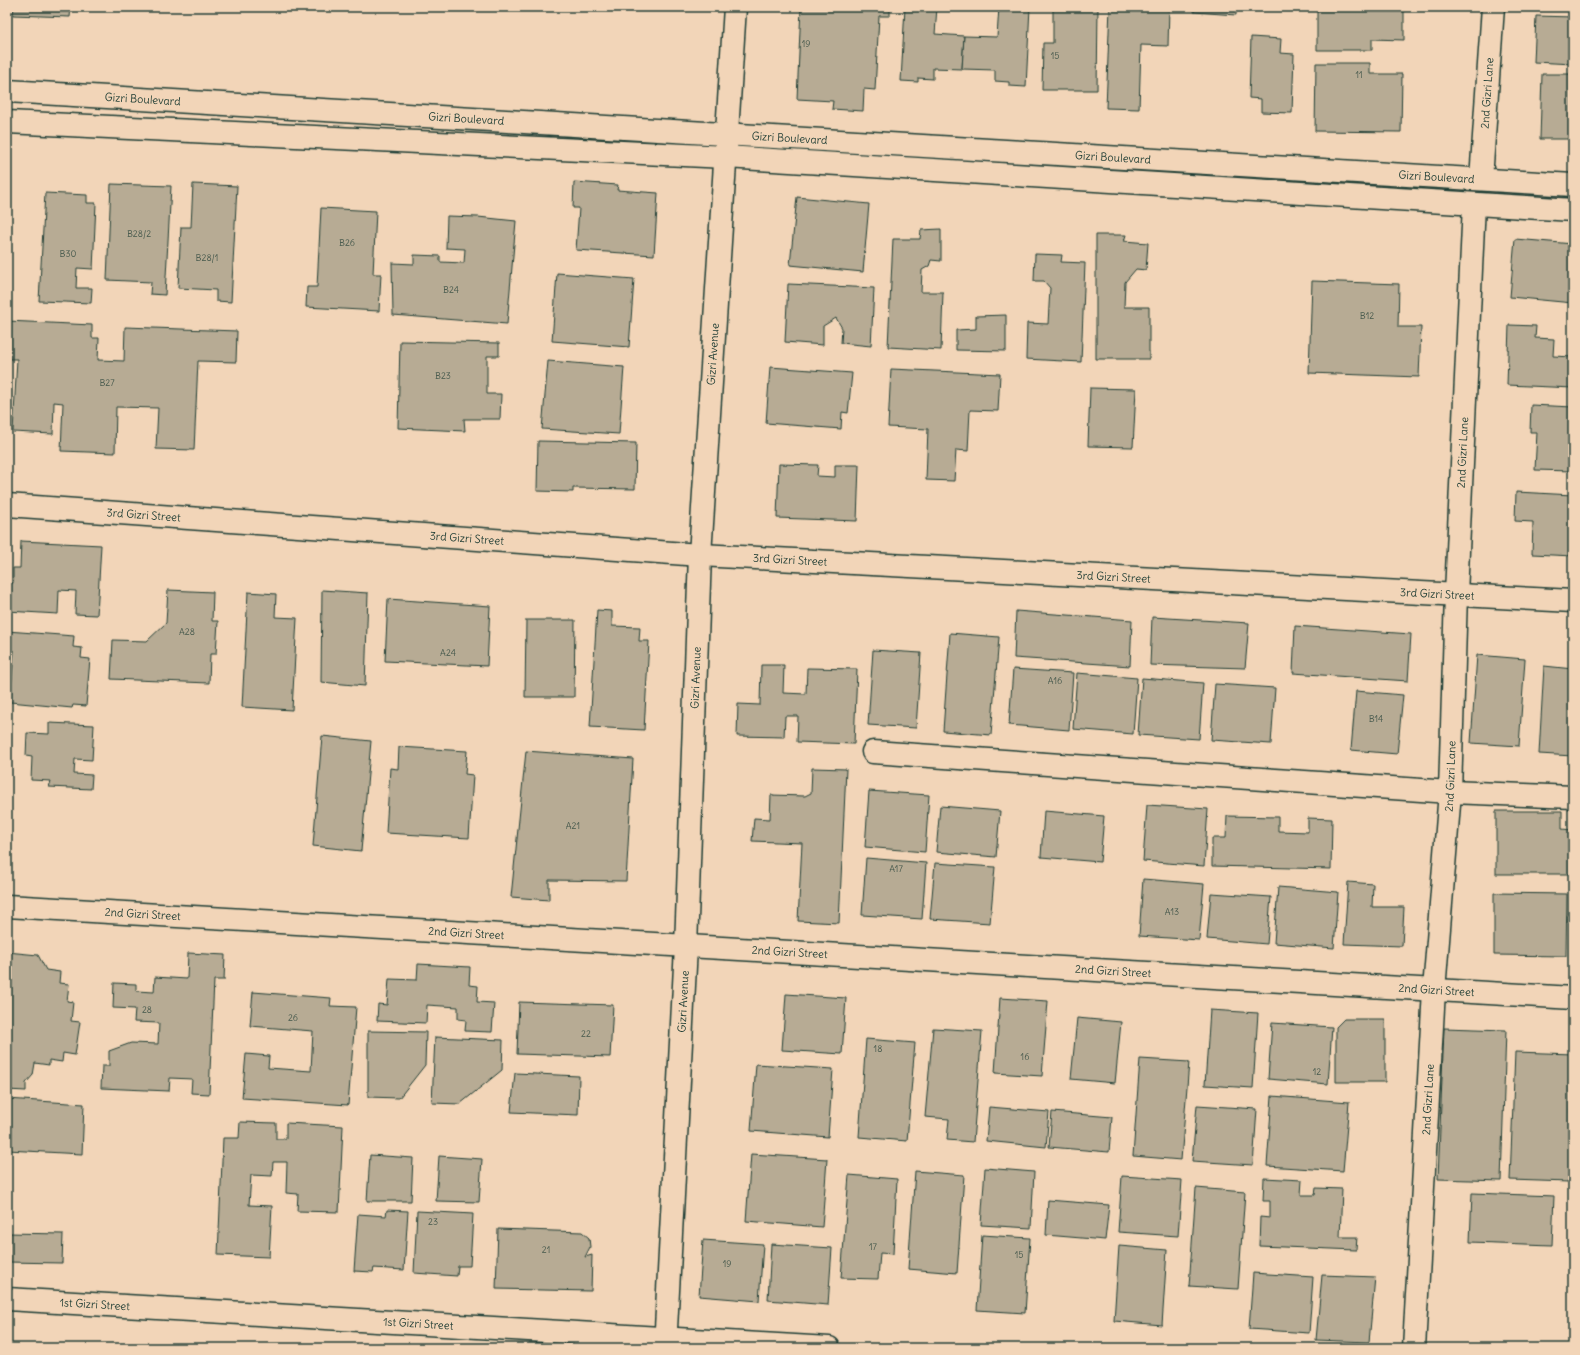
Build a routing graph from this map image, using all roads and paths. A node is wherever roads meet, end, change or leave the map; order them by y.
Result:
1 (735, 7) edge
2 (1493, 7) edge
3 (7, 92) edge
4 (7, 122) edge
5 (727, 135) junction
6 (726, 157) junction
7 (1481, 179) junction
8 (1573, 184) edge
9 (1474, 204) junction
10 (1573, 210) edge
11 (7, 505) edge
12 (700, 555) junction
13 (1456, 594) junction
14 (1573, 601) edge
15 (873, 752) dead end
16 (1450, 792) junction
17 (1573, 797) edge
18 (7, 906) edge
19 (686, 946) junction
20 (1434, 990) junction
21 (1573, 998) edge
22 (7, 1299) edge
23 (666, 1344) edge
24 (829, 1348) edge
25 (1414, 1348) edge

1 - 5 street, Gizri Avenue
2 - 7 street, 2nd Gizri Lane
3 - 5 street, Gizri Boulevard
4 - 6 street, Gizri Boulevard
5 - 6 street, Gizri Avenue
5 - 7 street, Gizri Boulevard
6 - 9 street, Gizri Boulevard
6 - 12 street, Gizri Avenue
7 - 8 street, Gizri Boulevard
9 - 10 street, Gizri Boulevard
9 - 13 street, 2nd Gizri Lane
11 - 12 street, 3rd Gizri Street
12 - 13 street, 3rd Gizri Street
12 - 19 street, Gizri Avenue
13 - 14 street, 3rd Gizri Street
13 - 16 street, 2nd Gizri Lane
15 - 16 street
16 - 17 street
16 - 20 street, 2nd Gizri Lane
18 - 19 street, 2nd Gizri Street
19 - 20 street, 2nd Gizri Street
19 - 23 street, Gizri Avenue
20 - 21 street, 2nd Gizri Street
20 - 25 street, 2nd Gizri Lane
22 - 23 street, 1st Gizri Street
23 - 24 street, 1st Gizri Street

